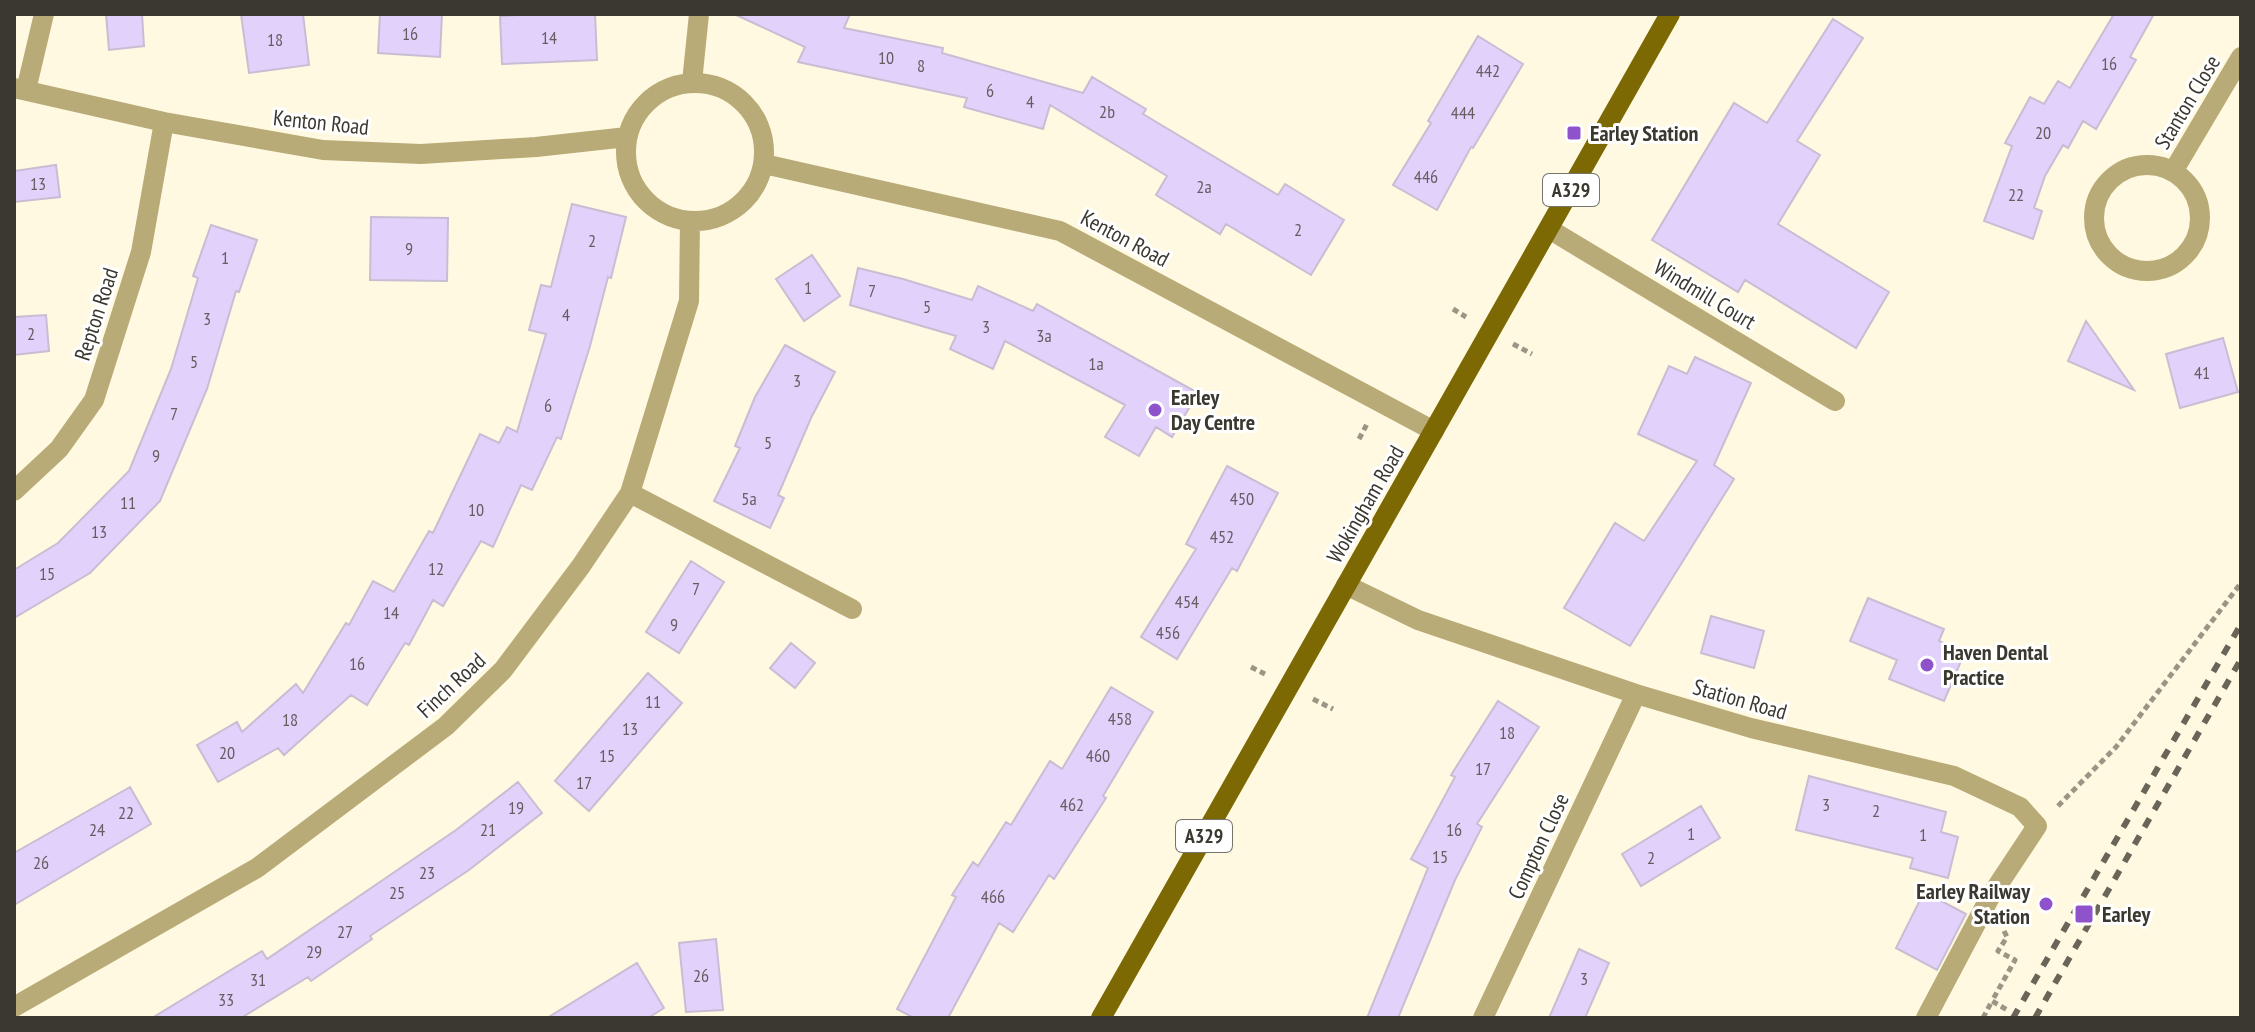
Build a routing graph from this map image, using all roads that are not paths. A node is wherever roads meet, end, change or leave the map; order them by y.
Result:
1 (44, 14) edge
2 (699, 14) edge
3 (1670, 14) edge
4 (2241, 57) edge
5 (692, 82) junction
6 (20, 89) edge
7 (164, 122) junction
8 (627, 137) junction
9 (764, 164) junction
10 (2174, 170) junction
11 (690, 221) junction
12 (1549, 229) junction
13 (1835, 401) dead end
14 (1434, 431) junction
15 (14, 491) edge
16 (630, 493) junction
17 (1346, 585) junction
18 (852, 609) dead end
19 (1636, 694) junction
20 (14, 1007) edge
21 (1101, 1018) edge
22 (1483, 1018) edge
23 (1926, 1018) edge

1 - 6 street
2 - 5 street
3 - 12 main road, Wokingham Road / A329
4 - 10 street, Stanton Close
5 - 8 street
5 - 9 street
6 - 7 street, Kenton Road
7 - 8 street, Kenton Road
7 - 15 street, Repton Road
8 - 11 street
9 - 11 street
9 - 14 street, Kenton Road
10 - 10 street, Stanton Close
11 - 16 street, Finch Road
12 - 13 street, Windmill Court
12 - 14 main road, Wokingham Road / A329
14 - 17 main road, Wokingham Road / A329
16 - 18 street
16 - 20 street, Finch Road
17 - 19 street, Station Road
17 - 21 main road, Wokingham Road / A329
19 - 22 street, Compton Close
19 - 23 street, Station Road

